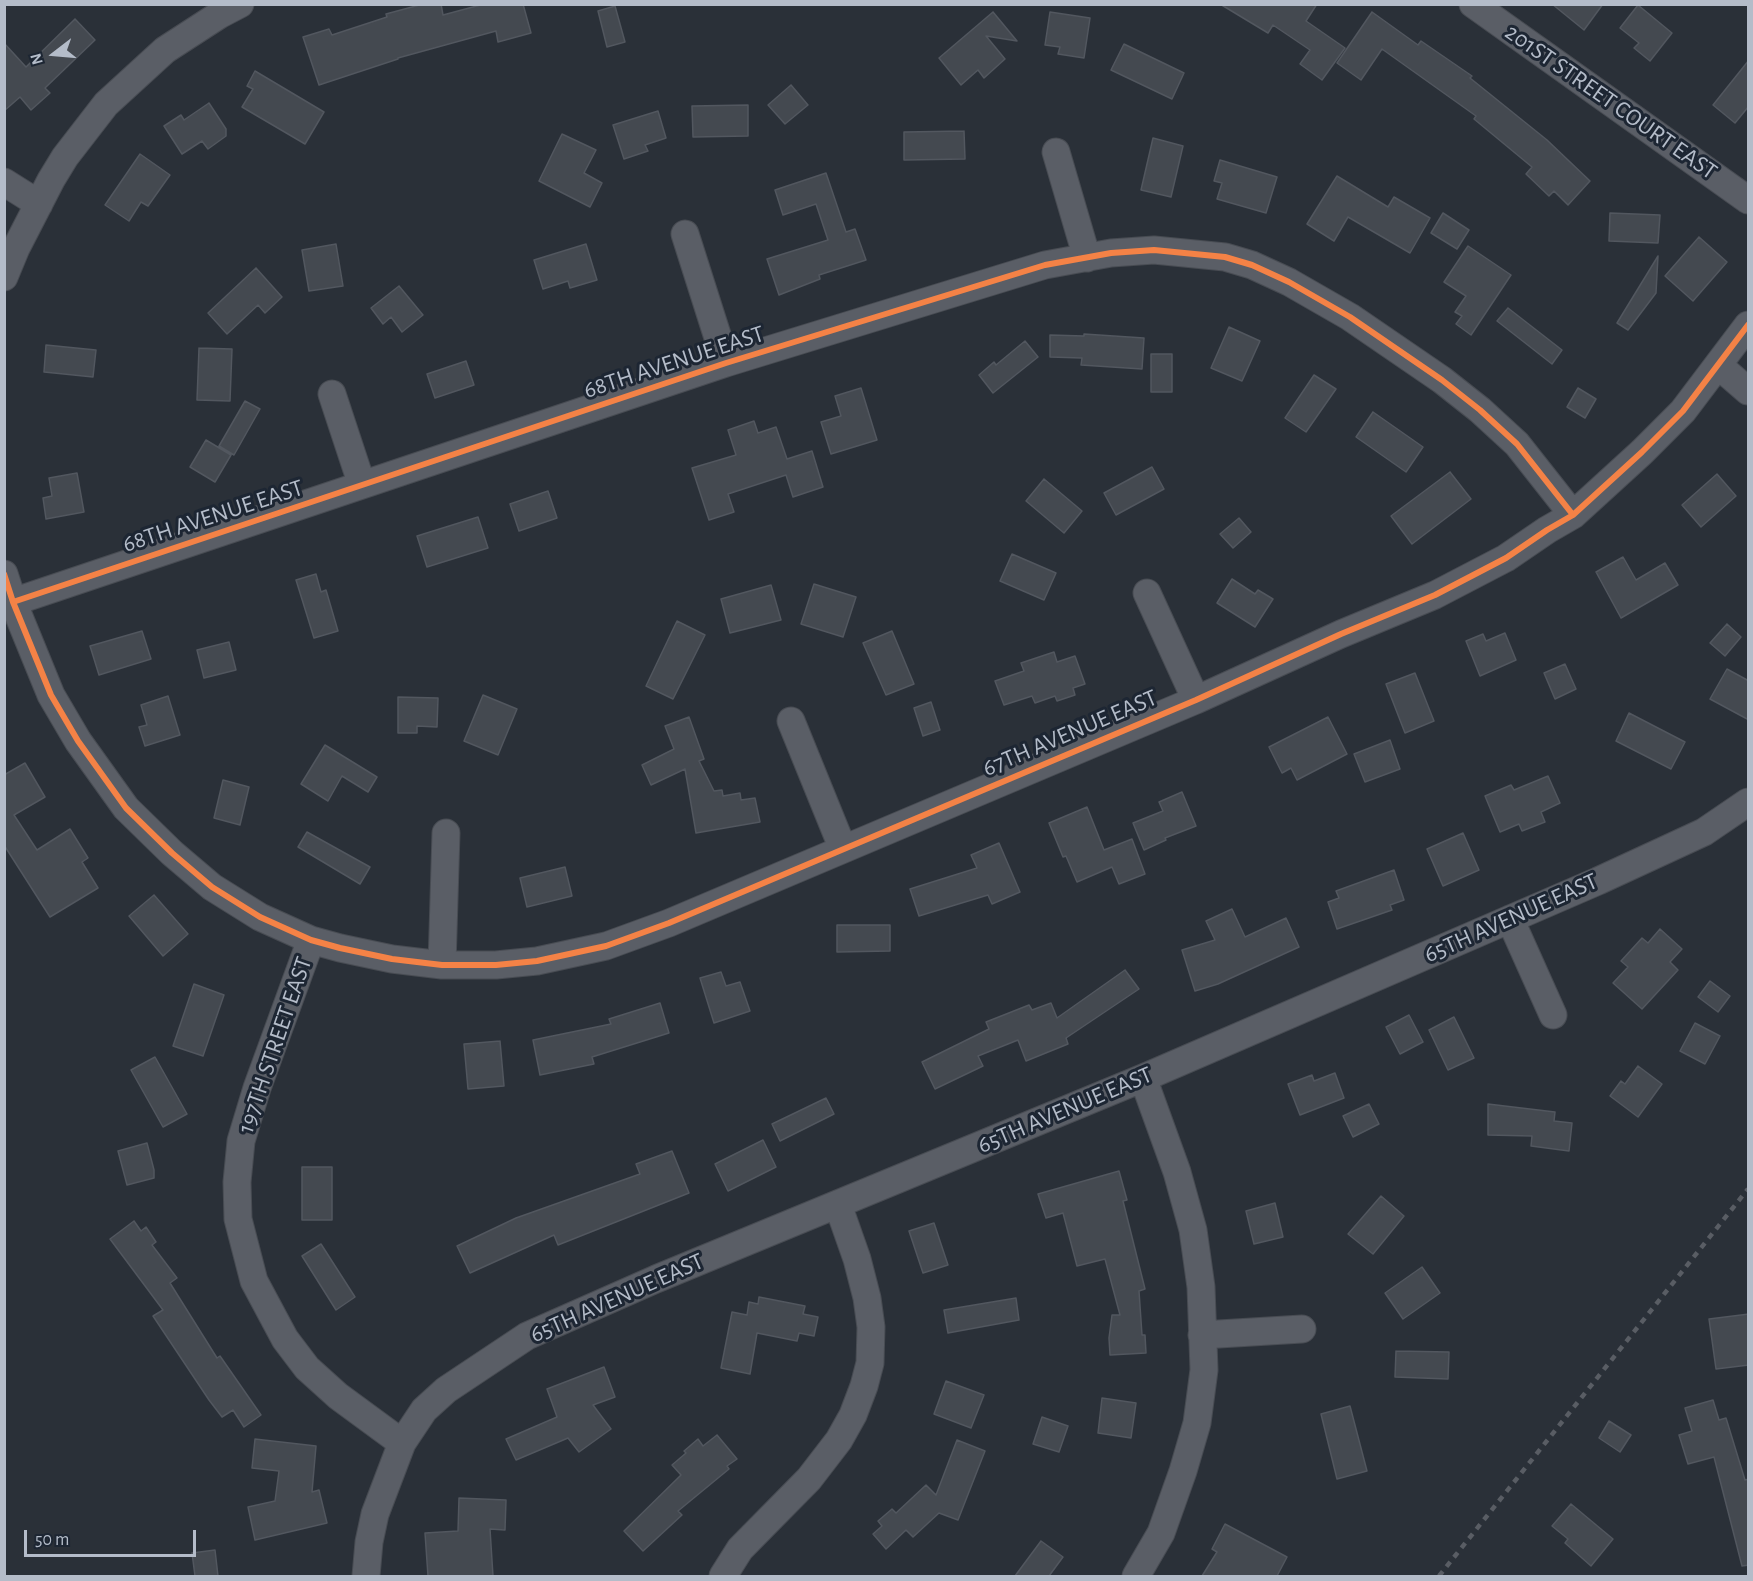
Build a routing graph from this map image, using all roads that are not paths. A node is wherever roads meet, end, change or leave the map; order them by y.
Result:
1 (240, 4) edge
2 (1473, 4) edge
3 (1056, 152) dead end
4 (4, 182) edge
5 (1749, 200) edge
6 (39, 204) junction
7 (685, 234) dead end
8 (1087, 258) junction
9 (4, 277) edge
10 (1749, 325) edge
11 (726, 363) junction
12 (1718, 365) junction
13 (1749, 392) edge
14 (332, 394) dead end
15 (362, 485) junction
16 (1573, 515) junction
17 (4, 574) edge
18 (1147, 593) dead end
19 (13, 602) junction
20 (1196, 700) junction
21 (791, 721) dead end
22 (1749, 802) edge
23 (446, 833) dead end
24 (843, 849) junction
25 (1510, 919) junction
26 (311, 940) junction
27 (442, 965) junction
28 (1553, 1015) dead end
29 (1143, 1078) junction
30 (838, 1205) junction
31 (1302, 1329) dead end
32 (1202, 1335) junction
33 (402, 1443) junction
34 (366, 1576) edge
35 (723, 1576) edge
36 (1136, 1576) edge

1 - 6 street
2 - 5 street, 201ST STREET COURT EAST
3 - 8 street
4 - 6 street
6 - 9 street
7 - 11 street, 68TH AVENUE EAST
8 - 11 street, 68TH AVENUE EAST
8 - 16 street, 68TH AVENUE EAST
10 - 12 street, 67TH AVENUE EAST
11 - 15 street, 68TH AVENUE EAST
12 - 13 street
12 - 16 street, 67TH AVENUE EAST
14 - 15 street
15 - 19 street, 68TH AVENUE EAST
16 - 20 street, 67TH AVENUE EAST
17 - 19 street, 197TH STREET EAST
18 - 20 street
19 - 26 street, 197TH STREET EAST
20 - 24 street, 67TH AVENUE EAST
21 - 24 street
22 - 25 street, 65TH AVENUE EAST
23 - 27 street
24 - 27 street, 67TH AVENUE EAST
25 - 28 street
25 - 29 street, 65TH AVENUE EAST
26 - 27 street, 67TH AVENUE EAST
26 - 33 street, 197TH STREET EAST
29 - 30 street, 65TH AVENUE EAST
29 - 32 street
30 - 33 street, 65TH AVENUE EAST
30 - 35 street
31 - 32 street
32 - 36 street
33 - 34 street

